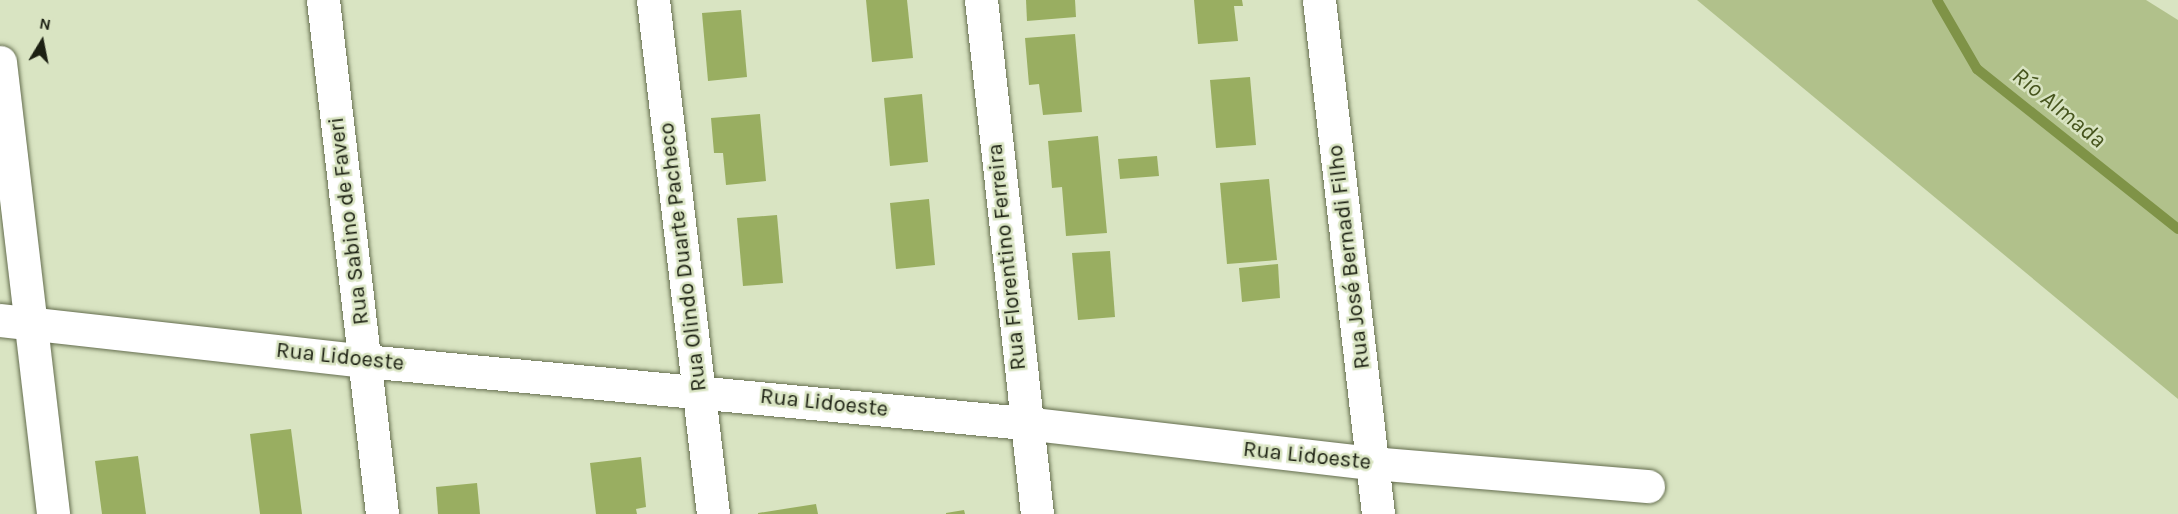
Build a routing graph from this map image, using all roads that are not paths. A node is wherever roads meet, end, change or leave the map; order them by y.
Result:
1 (323, 0) edge
2 (653, 0) edge
3 (981, 0) edge
4 (1319, 0) edge
5 (0, 62) edge
6 (15, 321) edge
7 (365, 361) junction
8 (698, 391) junction
9 (1025, 423) junction
10 (1372, 463) junction
11 (1648, 486) dead end
12 (53, 514) edge
13 (382, 514) edge
14 (713, 514) edge
15 (1036, 514) edge
16 (1378, 514) edge

1 - 7 street, Rua Sabino de Faveri
2 - 8 street, Rua Olindo Duarte Pacheco
3 - 9 street, Rua Florentino Ferreira
4 - 10 street, Rua José Bernadi Filho
5 - 6 street
6 - 7 street, Rua Lidoeste
6 - 12 street
7 - 8 street, Rua Lidoeste
7 - 13 street, Rua Sabino de Faveri
8 - 9 street, Rua Lidoeste
8 - 14 street, Rua Olindo Duarte Pacheco
9 - 10 street, Rua Lidoeste
9 - 15 street, Rua Florentino Ferreira
10 - 11 street, Rua Lidoeste
10 - 16 street, Rua José Bernadi Filho

